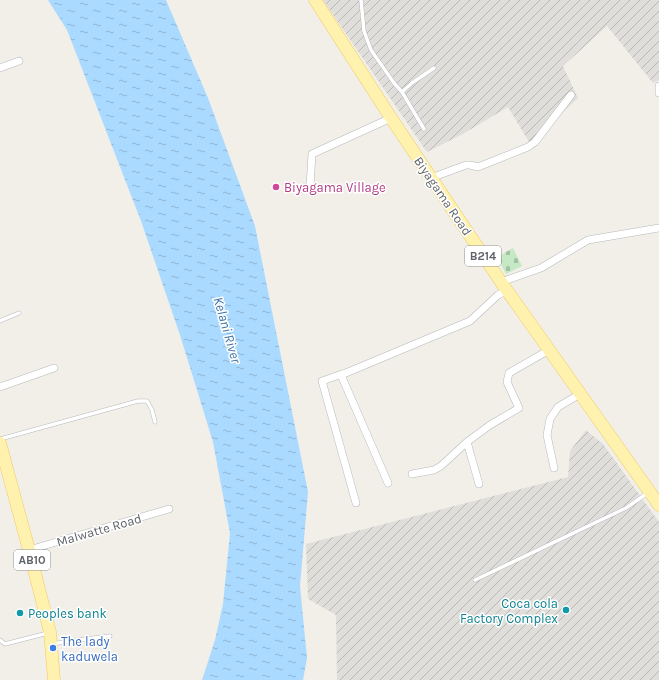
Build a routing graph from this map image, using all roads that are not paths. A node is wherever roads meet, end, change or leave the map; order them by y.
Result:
1 (315, 0) edge
2 (362, 0) edge
3 (19, 61) dead end
4 (0, 68) edge
5 (434, 68) dead end
6 (659, 86) edge
7 (402, 92) junction
8 (659, 93) edge
9 (571, 95) dead end
10 (391, 118) junction
11 (424, 129) dead end
12 (431, 178) junction
13 (296, 190) dead end
14 (659, 228) edge
15 (504, 286) junction
16 (19, 313) dead end
17 (0, 321) edge
18 (548, 350) junction
19 (54, 368) dead end
20 (342, 374) junction
21 (0, 387) edge
22 (580, 394) junction
23 (155, 422) dead end
24 (0, 439) edge
25 (467, 442) junction
26 (0, 443) edge
27 (554, 468) dead end
28 (4, 471) edge
29 (412, 474) dead end
30 (388, 483) dead end
31 (479, 484) dead end
32 (655, 497) edge
33 (356, 503) dead end
34 (169, 509) dead end
35 (29, 550) junction
36 (474, 580) dead end
37 (50, 632) junction
38 (110, 636) dead end
39 (0, 640) edge
40 (5, 644) junction
41 (51, 645) junction
42 (0, 647) edge
43 (54, 680) edge

1 - 10 main road, Biyagama Road / B214
2 - 7 lane
3 - 4 street
5 - 7 lane
6 - 8 street
7 - 11 lane
9 - 12 street
10 - 12 main road, Biyagama Road / B214
10 - 13 street
12 - 15 main road, Biyagama Road / B214
14 - 15 street
15 - 18 main road, Biyagama Road / B214
15 - 20 street
16 - 17 lane
18 - 22 main road, Biyagama Road / B214
18 - 25 street
19 - 21 street
20 - 30 street
20 - 33 street
22 - 27 street
22 - 32 main road, Biyagama Road / B214
23 - 24 lane
25 - 29 street
25 - 31 street
26 - 28 main road, AB10
28 - 35 main road, AB10
32 - 36 lane
34 - 35 street, Malwatte Road
35 - 37 main road, AB10
37 - 40 lane
37 - 41 main road, AB10
38 - 41 lane
39 - 40 lane
40 - 42 lane
41 - 43 main road, AB10

